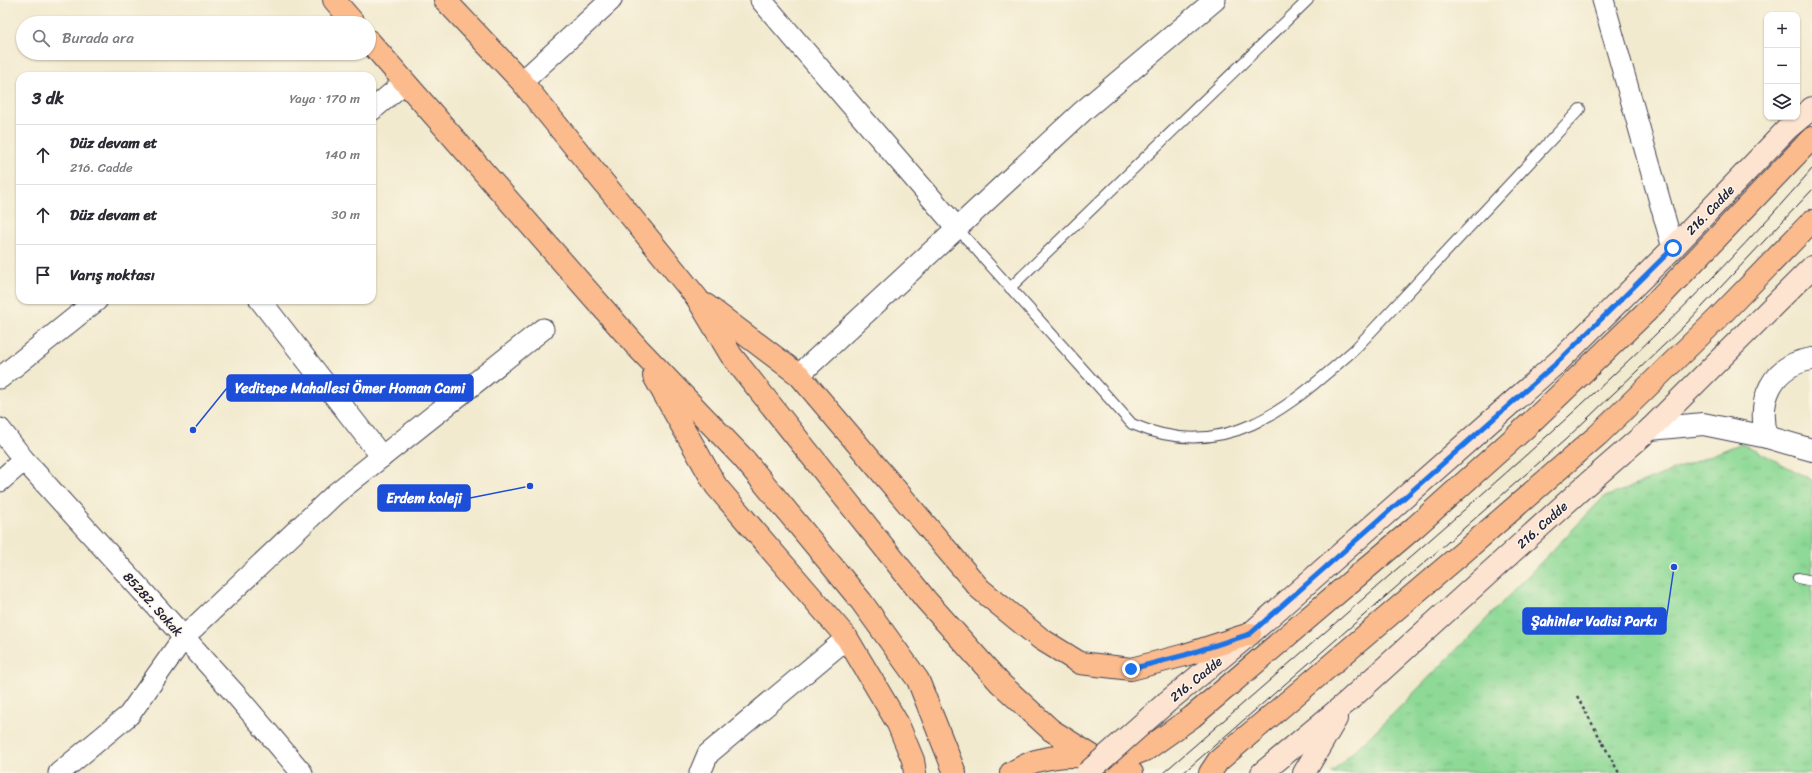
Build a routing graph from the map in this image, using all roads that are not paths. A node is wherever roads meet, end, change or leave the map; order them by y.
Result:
1 (334, 0) edge
2 (445, 0) edge
3 (611, 0) edge
4 (761, 0) edge
5 (1215, 0) edge
6 (1308, 0) edge
7 (1603, 0) edge
8 (348, 16) edge
9 (376, 49) edge
10 (405, 82) junction
11 (522, 82) junction
12 (376, 107) edge
13 (1812, 108) edge
14 (1580, 109) dead end
15 (1812, 138) edge
16 (1812, 221) edge
17 (957, 228) junction
18 (1673, 248) junction
19 (1812, 267) edge
20 (1010, 288) junction
21 (697, 298) junction
22 (92, 304) edge
23 (263, 304) edge
24 (543, 329) dead end
25 (637, 347) junction
26 (1812, 359) edge
27 (799, 375) junction
28 (0, 378) edge
29 (0, 429) edge
30 (1650, 429) junction
31 (1768, 438) junction
32 (1812, 450) edge
33 (382, 457) junction
34 (24, 460) junction
35 (0, 481) edge
36 (1798, 578) dead end
37 (1812, 581) edge
38 (1250, 634) junction
39 (184, 637) junction
40 (847, 638) junction
41 (1347, 702) junction
42 (1098, 765) edge
43 (59, 773) edge
44 (302, 773) edge
45 (700, 773) edge
46 (915, 773) edge
47 (955, 773) edge
48 (1011, 773) edge
49 (1132, 773) edge
50 (1210, 773) edge
51 (1262, 773) edge
52 (1304, 773) edge

1 - 8 main road
2 - 11 main road
3 - 11 street
4 - 17 street
5 - 17 street
6 - 20 lane
7 - 18 street
9 - 10 main road
10 - 12 street
10 - 25 main road
11 - 21 main road
13 - 18 main road, 216. Cadde
14 - 20 lane
15 - 42 main road
16 - 50 main road
17 - 20 lane
17 - 27 street
18 - 38 main road, 216. Cadde
19 - 30 main road, 216. Cadde
21 - 27 main road
21 - 42 main road
22 - 28 street
23 - 33 street
24 - 33 street
25 - 40 main road
25 - 47 main road
26 - 31 street
27 - 38 main road
29 - 34 street, 85282. Sokak
30 - 31 street
30 - 41 main road, 216. Cadde
31 - 32 street
33 - 39 street
34 - 35 street
34 - 39 street, 85282. Sokak
36 - 37 lane
38 - 42 main road, 216. Cadde, bridge
39 - 43 street
39 - 44 street, 85282. Sokak
40 - 45 street
40 - 46 main road
41 - 51 main road, 216. Cadde
41 - 52 main road
42 - 48 main road
42 - 49 main road

